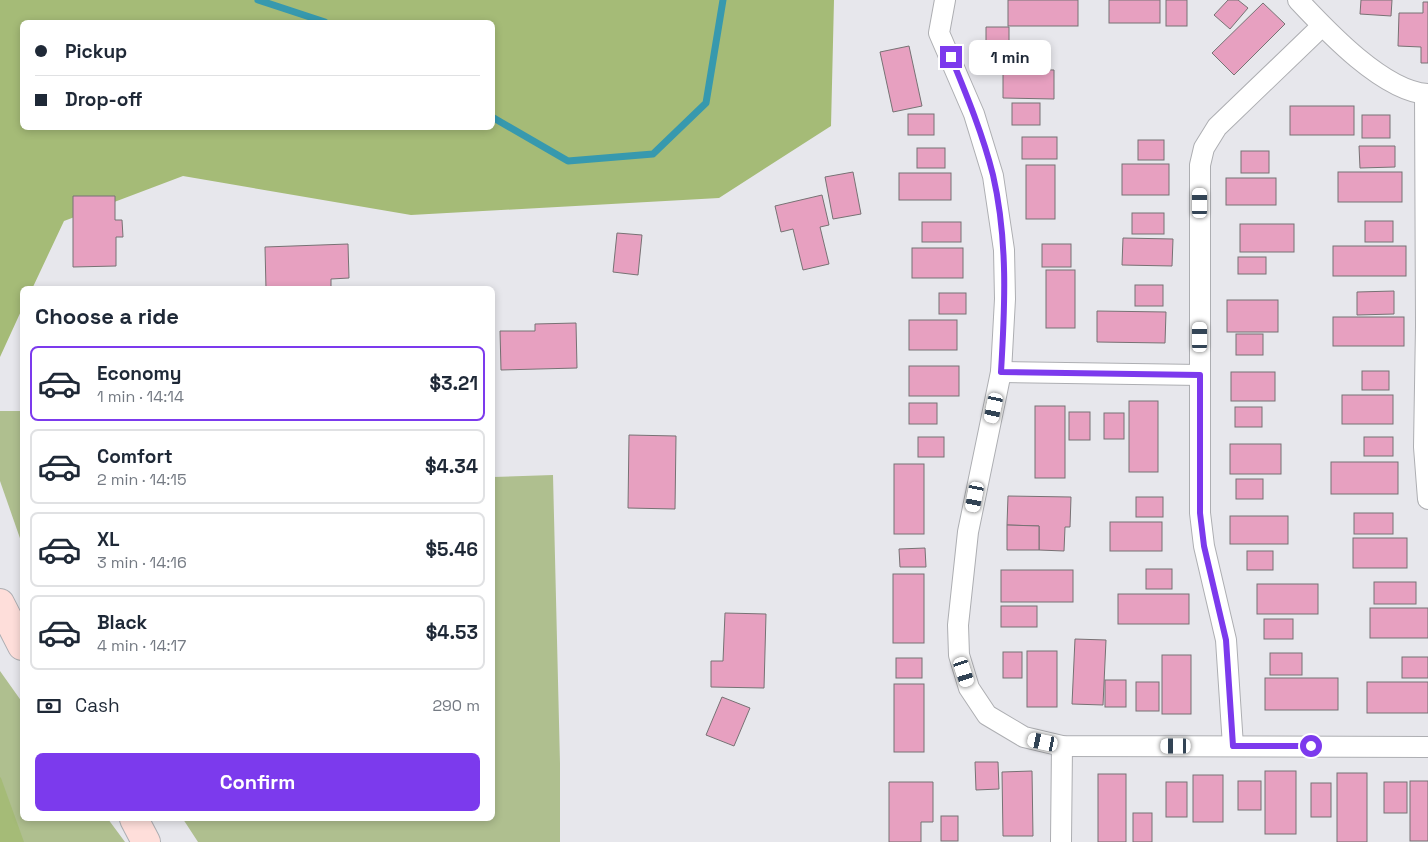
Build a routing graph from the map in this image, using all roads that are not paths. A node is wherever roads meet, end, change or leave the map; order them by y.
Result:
1 (945, 0) edge
2 (1298, 0) edge
3 (1322, 26) junction
4 (1426, 94) edge
5 (1427, 326) edge
6 (1001, 372) junction
7 (1200, 375) junction
8 (1428, 499) edge
9 (0, 603) edge
10 (20, 642) edge
11 (1062, 746) junction
12 (1233, 746) junction
13 (1428, 747) edge
14 (135, 821) edge
15 (146, 842) edge
16 (1061, 842) edge

1 - 6 street
2 - 3 street
3 - 4 street
3 - 7 street
4 - 5 street
5 - 8 street
6 - 7 street
6 - 11 street
7 - 12 street
9 - 10 main road
11 - 12 street
11 - 16 street
12 - 13 street
14 - 15 main road

